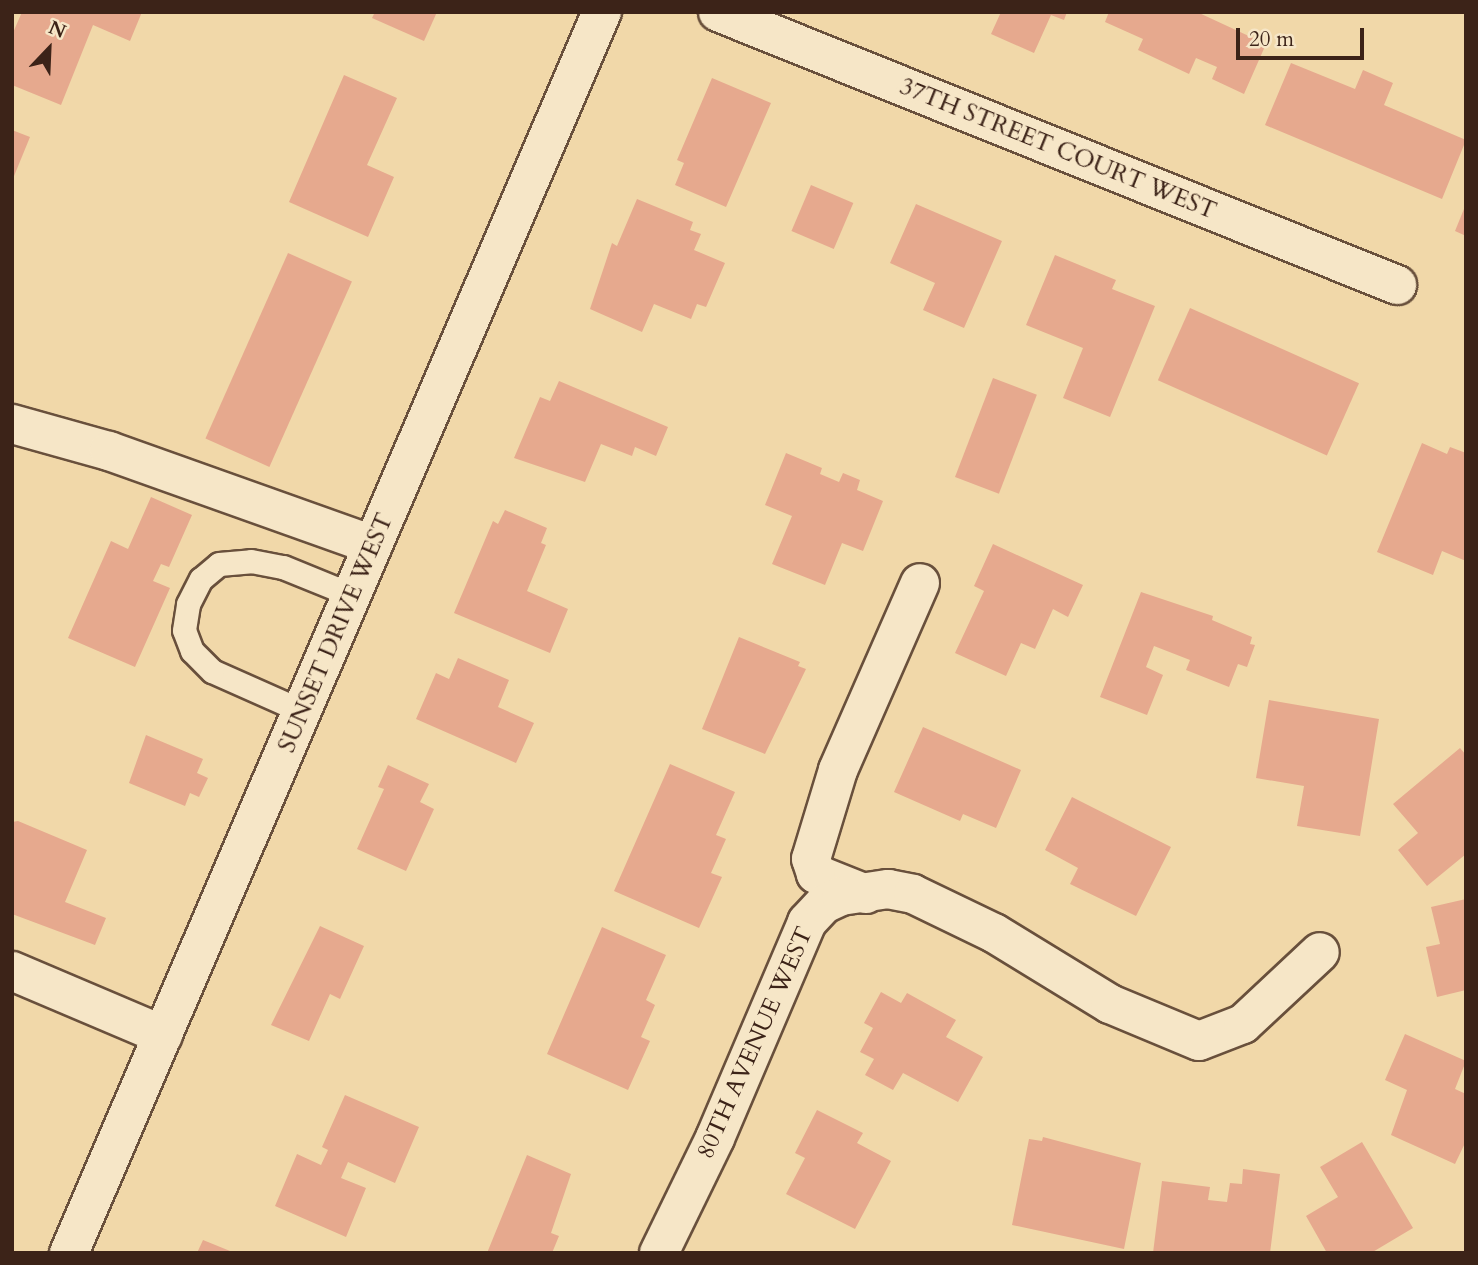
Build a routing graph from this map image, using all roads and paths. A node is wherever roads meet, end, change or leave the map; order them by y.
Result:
1 (602, 12) edge
2 (718, 12) edge
3 (1397, 285) dead end
4 (12, 424) edge
5 (373, 545) junction
6 (919, 583) dead end
7 (352, 595) junction
8 (302, 711) junction
9 (866, 894) junction
10 (1320, 952) dead end
11 (12, 971) edge
12 (163, 1035) junction
13 (69, 1253) edge
14 (659, 1253) edge

1 - 5 street, SUNSET DRIVE WEST
2 - 3 street, 37TH STREET COURT WEST
4 - 5 street
5 - 7 street, SUNSET DRIVE WEST
6 - 9 street
7 - 8 street, SUNSET DRIVE WEST
7 - 8 lane
8 - 12 street, SUNSET DRIVE WEST
9 - 10 street, 80TH AVENUE WEST
9 - 14 street, 80TH AVENUE WEST
11 - 12 street
12 - 13 street, SUNSET DRIVE WEST

